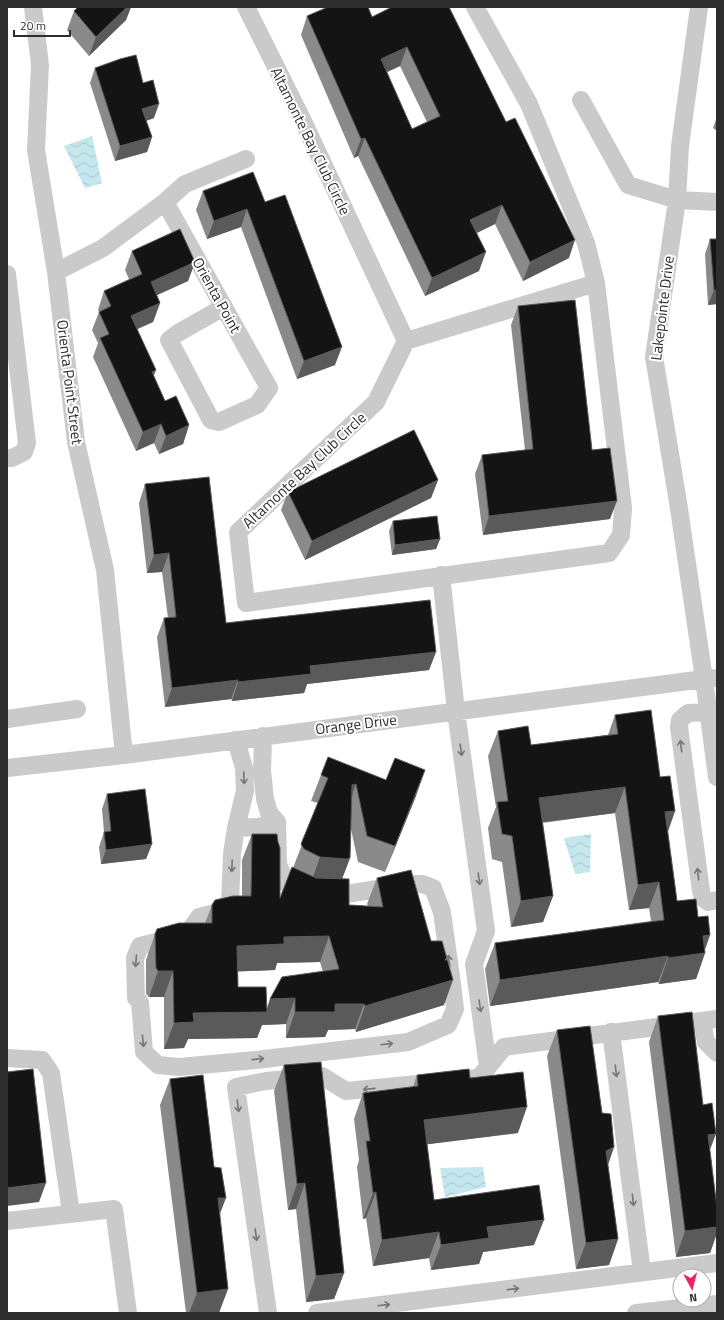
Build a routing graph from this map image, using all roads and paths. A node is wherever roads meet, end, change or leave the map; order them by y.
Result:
1 (33, 7) edge
2 (246, 7) edge
3 (476, 7) edge
4 (699, 7) edge
5 (581, 100) dead end
6 (246, 159) dead end
7 (677, 200) junction
8 (165, 202) junction
9 (717, 202) edge
10 (56, 272) junction
11 (7, 274) edge
12 (596, 283) junction
13 (224, 307) junction
14 (406, 341) junction
15 (7, 458) edge
16 (441, 575) junction
17 (711, 678) edge
18 (77, 709) dead end
19 (456, 711) junction
20 (709, 712) junction
21 (7, 719) edge
22 (263, 736) junction
23 (236, 740) junction
24 (124, 755) junction
25 (7, 768) edge
26 (717, 777) edge
27 (277, 822) junction
28 (236, 828) junction
29 (717, 900) edge
30 (710, 1020) edge
31 (611, 1032) junction
32 (717, 1053) edge
33 (7, 1058) edge
34 (488, 1066) junction
35 (72, 1213) junction
36 (7, 1221) edge
37 (717, 1263) edge
38 (642, 1272) junction
39 (717, 1304) edge
40 (128, 1313) edge
41 (268, 1313) edge
42 (317, 1313) edge
43 (636, 1313) edge

1 - 10 street, Orienta Point Street
2 - 14 street, Altamonte Bay Club Circle
3 - 12 street, Altamonte Bay Club Circle
4 - 7 street, Lakepointe Drive
5 - 7 street
6 - 8 street
7 - 9 street
7 - 17 street, Lakepointe Drive
8 - 10 street
8 - 13 street, Orienta Point
10 - 24 street, Orienta Point Street
11 - 15 street
12 - 14 street
12 - 16 street, Altamonte Bay Club Circle
13 - 13 street, Orienta Point
14 - 16 street, Altamonte Bay Club Circle
16 - 19 street
17 - 19 street, Orange Drive
17 - 20 street, Lakepointe Drive
18 - 21 street
19 - 22 street, Orange Drive
19 -> 34 street
20 - 26 street, Lakepointe Drive
29 -> 20 street
22 - 23 street, Orange Drive
22 - 27 street
23 - 24 street, Orange Drive
23 -> 28 street
24 - 25 street, Orange Drive
27 - 28 street
28 -> 27 street
30 - 31 street
30 - 32 street
31 - 34 street
31 -> 38 street
33 - 35 street
34 -> 41 street
35 - 36 street
35 - 40 street
37 - 38 street
42 -> 38 street
39 - 43 street

